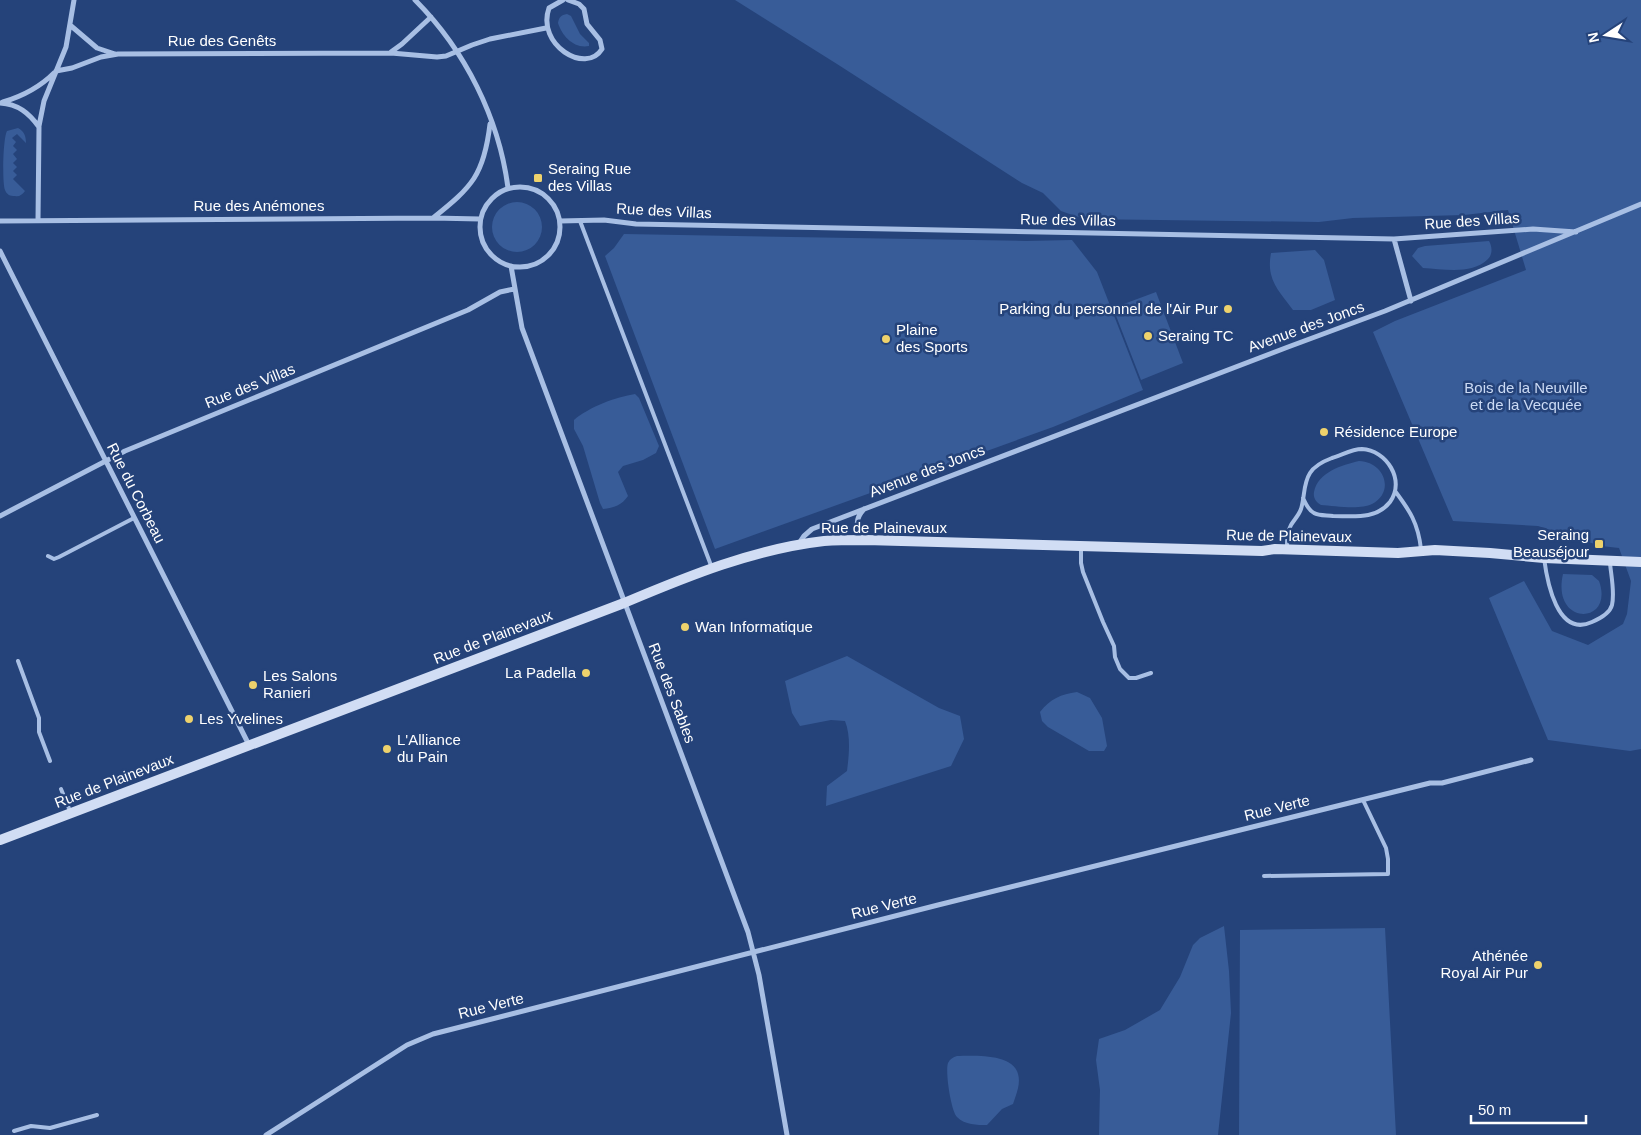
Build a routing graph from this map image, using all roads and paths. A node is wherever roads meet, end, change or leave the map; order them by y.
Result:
1 (74, 0) edge
2 (415, 0) edge
3 (563, 0) edge
4 (568, 0) edge
5 (431, 17) junction
6 (70, 26) junction
7 (546, 28) junction
8 (458, 52) junction
9 (391, 53) junction
10 (118, 54) junction
11 (56, 71) junction
12 (0, 103) edge
13 (491, 121) junction
14 (39, 127) junction
15 (508, 188) junction
16 (1641, 204) edge
17 (433, 218) junction
18 (480, 219) junction
19 (38, 220) junction
20 (580, 220) junction
21 (0, 221) edge
22 (560, 221) junction
23 (1576, 232) junction
24 (1394, 239) junction
25 (0, 251) edge
26 (510, 266) junction
27 (514, 289) junction
28 (1411, 301) junction
29 (106, 461) junction
30 (1394, 491) junction
31 (1303, 498) junction
32 (864, 509) junction
33 (0, 516) edge
34 (134, 518) junction
35 (866, 540) junction
36 (797, 546) junction
37 (1081, 546) junction
38 (1286, 550) junction
39 (1421, 551) junction
40 (48, 556) dead end
41 (1544, 558) junction
42 (1610, 560) junction
43 (1641, 562) edge
44 (712, 568) junction
45 (624, 603) junction
46 (18, 661) dead end
47 (1151, 673) dead end
48 (249, 745) junction
49 (1531, 760) dead end
50 (50, 761) dead end
51 (62, 789) dead end
52 (1363, 800) junction
53 (71, 813) junction
54 (0, 840) edge
55 (1264, 876) dead end
56 (754, 952) junction
57 (97, 1115) dead end
58 (14, 1130) dead end
59 (266, 1135) edge
60 (787, 1135) edge

1 - 6 street
2 - 5 street
3 - 7 street
4 - 7 street
5 - 8 street
5 - 9 street
6 - 10 street
6 - 11 street
7 - 8 street, Rue des Genêts
8 - 9 street, Rue des Genêts
8 - 13 street
9 - 10 street, Rue des Genêts
10 - 11 street, Rue des Genêts
11 - 12 street
11 - 14 street
12 - 14 street
13 - 15 street
13 - 17 street
14 - 19 street
15 - 18 street
15 - 22 street
16 - 23 street, Avenue des Joncs
17 - 18 street, Rue des Anémones
17 - 19 street, Rue des Anémones
18 - 26 street
19 - 21 street, Rue des Anémones
20 - 22 street, Rue des Villas
20 - 24 street, Rue des Villas
20 - 44 lane
22 - 26 street
23 - 24 street, Rue des Villas
23 - 28 street, Avenue des Joncs
24 - 28 street
25 - 29 street, Rue du Corbeau
26 - 27 street, Rue des Sables
27 - 29 street, Rue des Villas
27 - 45 street, Rue des Sables
28 - 32 street, Avenue des Joncs
29 - 33 street, Rue des Villas
29 - 34 street, Rue du Corbeau
30 - 31 lane
30 - 31 lane
30 - 39 lane
31 - 38 lane
32 - 35 street, Avenue des Joncs
32 - 36 street, Avenue des Joncs
34 - 40 lane
34 - 48 street, Rue du Corbeau
35 - 36 street, Rue de Plainevaux
35 - 37 street, Rue de Plainevaux
36 - 44 street, Rue de Plainevaux
37 - 38 street, Rue de Plainevaux
37 - 47 lane
38 - 39 street, Rue de Plainevaux
39 - 41 street, Rue de Plainevaux
41 - 42 street, Rue de Plainevaux
41 - 42 lane
42 - 43 street, Rue de Plainevaux
44 - 45 street, Rue de Plainevaux
45 - 48 street, Rue de Plainevaux
45 - 56 street, Rue des Sables
46 - 50 lane
48 - 53 street, Rue de Plainevaux
49 - 52 street, Rue Verte
51 - 53 lane
52 - 55 lane
52 - 56 street, Rue Verte
53 - 54 street, Rue de Plainevaux
56 - 59 street, Rue Verte
56 - 60 street, Rue des Sables
57 - 58 lane

